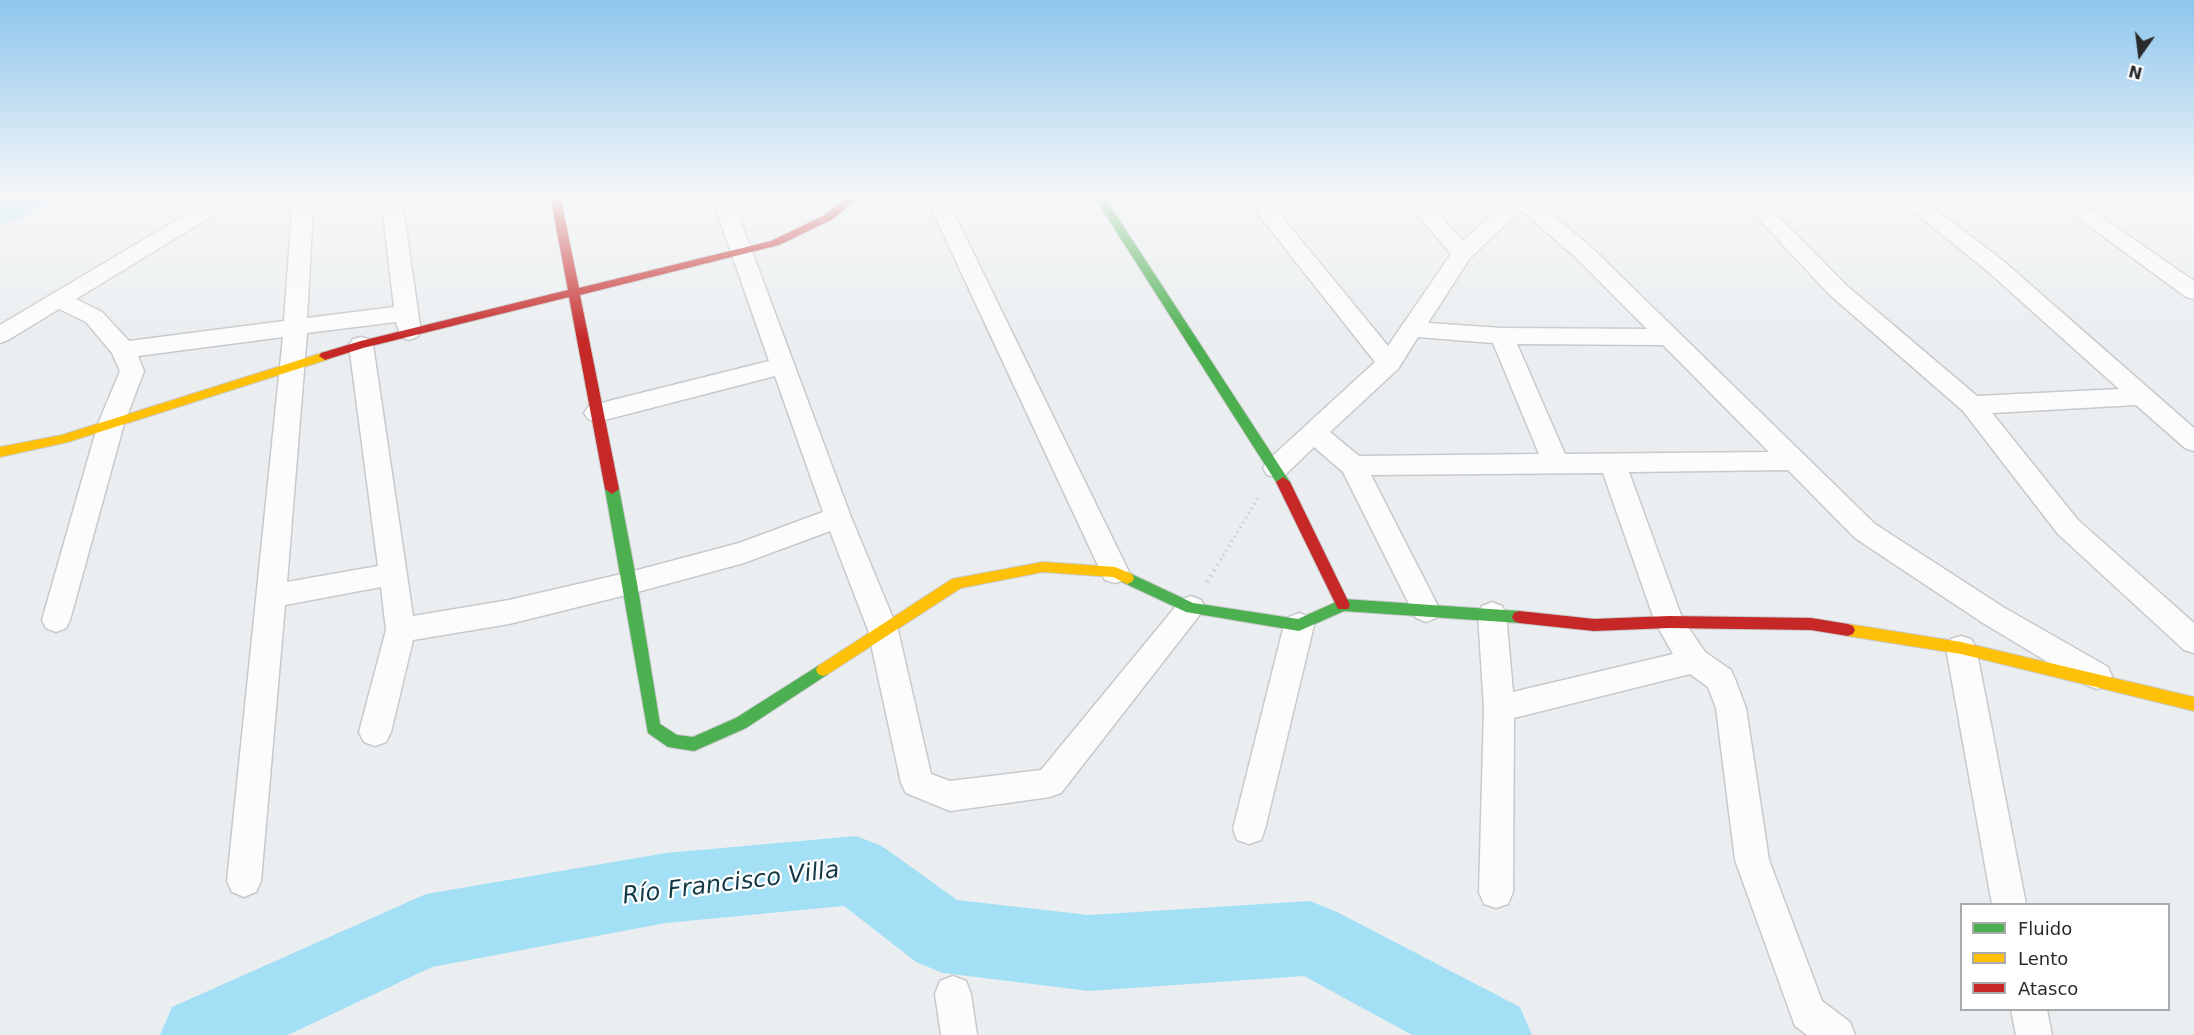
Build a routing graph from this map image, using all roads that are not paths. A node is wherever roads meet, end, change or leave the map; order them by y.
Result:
1 (151, 243) edge
2 (300, 243) edge
3 (397, 243) edge
4 (564, 243) edge
5 (738, 243) edge
6 (775, 243) edge
7 (958, 243) edge
8 (1129, 243) edge
9 (1292, 243) edge
10 (1453, 243) edge
11 (1473, 243) edge
12 (1573, 243) edge
13 (1793, 243) edge
14 (1966, 243) edge
15 (2125, 243) edge
16 (741, 251) junction
17 (1462, 253) junction
18 (573, 292) junction
19 (2194, 292) edge
20 (57, 299) junction
21 (407, 324) junction
22 (295, 326) junction
23 (1412, 329) junction
24 (0, 335) edge
25 (1503, 336) junction
26 (1666, 337) junction
27 (361, 345) junction
28 (123, 350) junction
29 (1389, 363) junction
30 (293, 366) junction
31 (784, 366) junction
32 (2142, 396) junction
33 (1972, 405) junction
34 (597, 413) junction
35 (111, 424) junction
36 (1314, 433) junction
37 (2194, 442) edge
38 (0, 452) edge
39 (1793, 461) junction
40 (1613, 463) junction
41 (1556, 464) junction
42 (1353, 466) junction
43 (1276, 468) junction
44 (838, 517) junction
45 (1115, 572) junction
46 (394, 574) junction
47 (630, 583) junction
48 (271, 596) junction
49 (1343, 604) junction
50 (1191, 608) junction
51 (1426, 610) junction
52 (1492, 614) junction
53 (56, 620) dead end
54 (1669, 622) junction
55 (1299, 626) junction
56 (401, 630) junction
57 (883, 630) junction
58 (2194, 641) edge
59 (1961, 648) junction
60 (1694, 661) junction
61 (2112, 685) junction
62 (2194, 704) edge
63 (1499, 709) junction
64 (375, 732) dead end
65 (1249, 829) dead end
66 (244, 881) dead end
67 (1496, 892) dead end
68 (2009, 903) edge
69 (953, 994) dead end
70 (2029, 1011) edge
71 (959, 1035) edge
72 (1837, 1035) edge
73 (2034, 1035) edge

1 - 20 street
2 - 22 street
3 - 21 street
4 - 18 street
5 - 16 street
6 - 16 street
7 - 45 street
8 - 43 street
9 - 29 street
10 - 17 street
11 - 17 street
12 - 26 street
13 - 33 street
14 - 32 street
15 - 19 street
16 - 18 street
16 - 31 street
17 - 23 street
18 - 21 street
18 - 34 street
20 - 24 street
20 - 28 street
21 - 22 street
21 - 27 street
22 - 28 street
22 - 30 street
23 - 25 street
23 - 29 street
25 - 26 street
25 - 41 street
26 - 39 street
27 - 30 street
27 - 46 street
28 - 35 street
29 - 36 street
30 - 35 street
30 - 48 street
31 - 34 street
31 - 44 street
32 - 33 street
32 - 37 street
33 - 58 street
34 - 47 street
35 - 38 street
35 - 53 street
36 - 42 street
36 - 43 street
39 - 40 street
39 - 61 street
40 - 41 street
40 - 54 street
41 - 42 street
42 - 51 street
43 - 49 street
44 - 47 street
44 - 57 street
45 - 50 street
45 - 57 street
46 - 48 street
46 - 56 street
47 - 56 street
47 - 57 street
48 - 66 street
49 - 51 street
49 - 55 street
50 - 55 street
50 - 57 street
51 - 52 street
52 - 54 street
52 - 63 street
54 - 59 street
54 - 60 street
55 - 65 street
56 - 64 street
59 - 61 street
59 - 68 street
60 - 63 street
60 - 72 street
61 - 62 street
63 - 67 street
69 - 71 street
70 - 73 street

